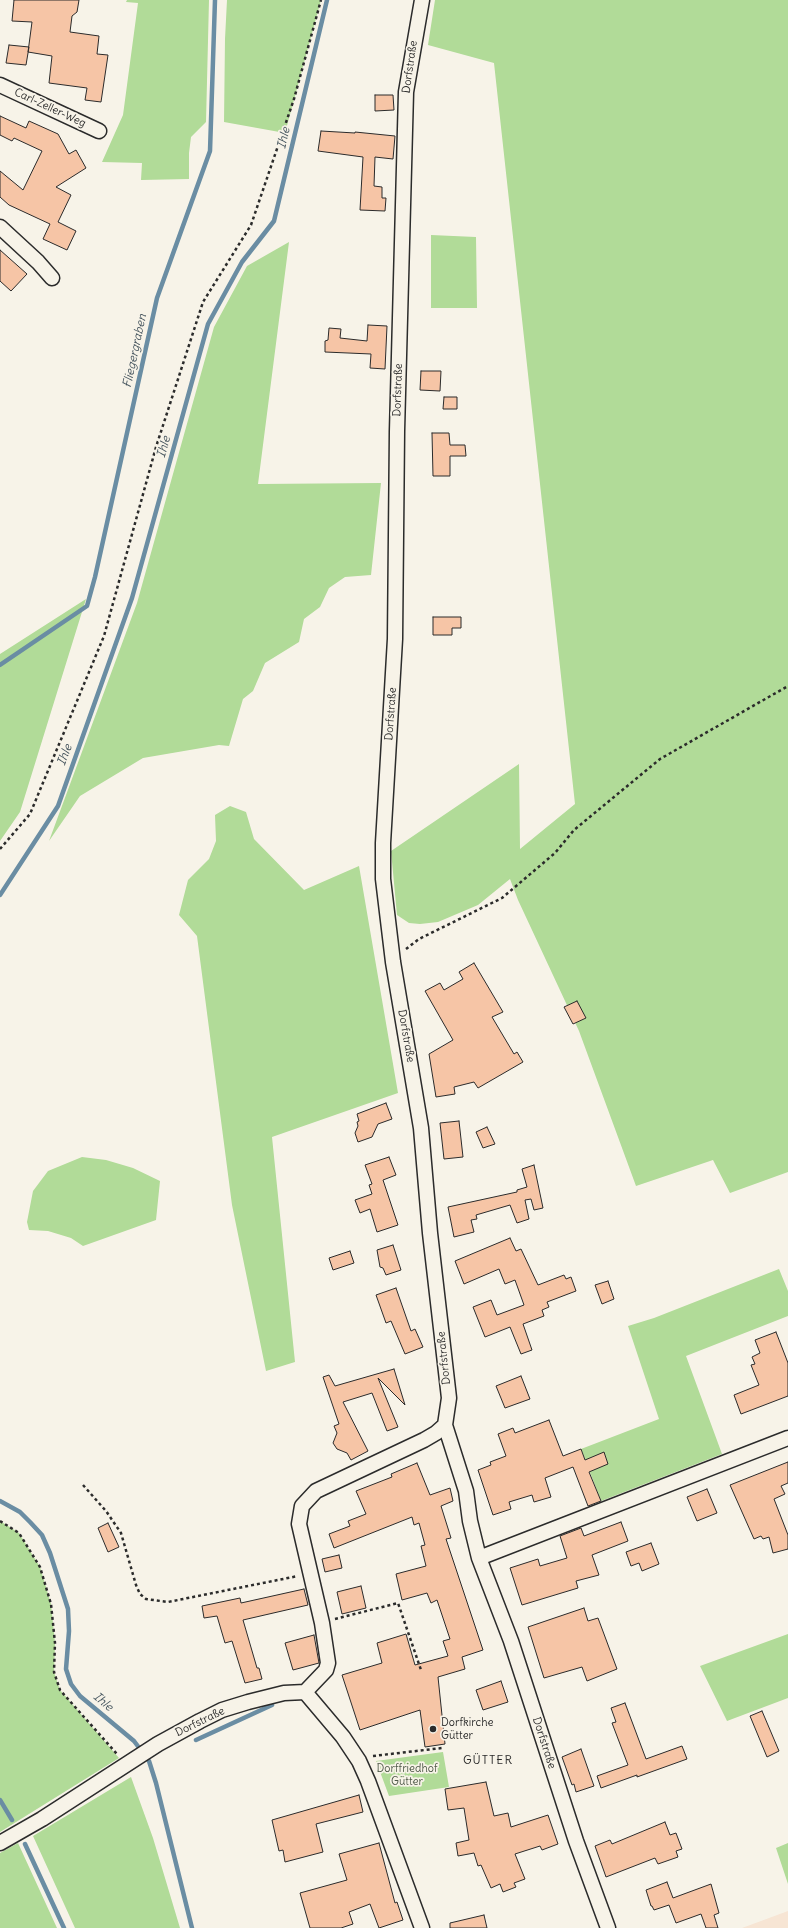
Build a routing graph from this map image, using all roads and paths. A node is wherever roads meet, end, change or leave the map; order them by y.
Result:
1 (321, 0) edge
2 (422, 0) edge
3 (0, 85) edge
4 (99, 131) dead end
5 (0, 227) edge
6 (52, 278) dead end
7 (788, 686) edge
8 (0, 849) edge
9 (393, 962) junction
10 (445, 1425) junction
11 (788, 1438) edge
12 (83, 1485) dead end
13 (0, 1521) edge
14 (479, 1558) junction
15 (310, 1574) junction
16 (321, 1620) junction
17 (421, 1670) dead end
18 (305, 1692) junction
19 (442, 1748) dead end
20 (359, 1761) junction
21 (129, 1763) junction
22 (0, 1843) edge
23 (422, 1928) edge
24 (608, 1928) edge

1 - 8 path
2 - 9 street, Dorfstraße
3 - 4 street, Carl-Zeller-Weg
5 - 6 street
7 - 9 path
9 - 10 street, Dorfstraße
10 - 14 street, Dorfstraße
10 - 15 street
11 - 14 street
12 - 15 path
13 - 21 path
14 - 24 street, Dorfstraße
15 - 16 street
16 - 17 path
16 - 18 street
18 - 20 street
18 - 21 street, Dorfstraße
19 - 20 path
20 - 23 street
21 - 22 street, Dorfstraße

